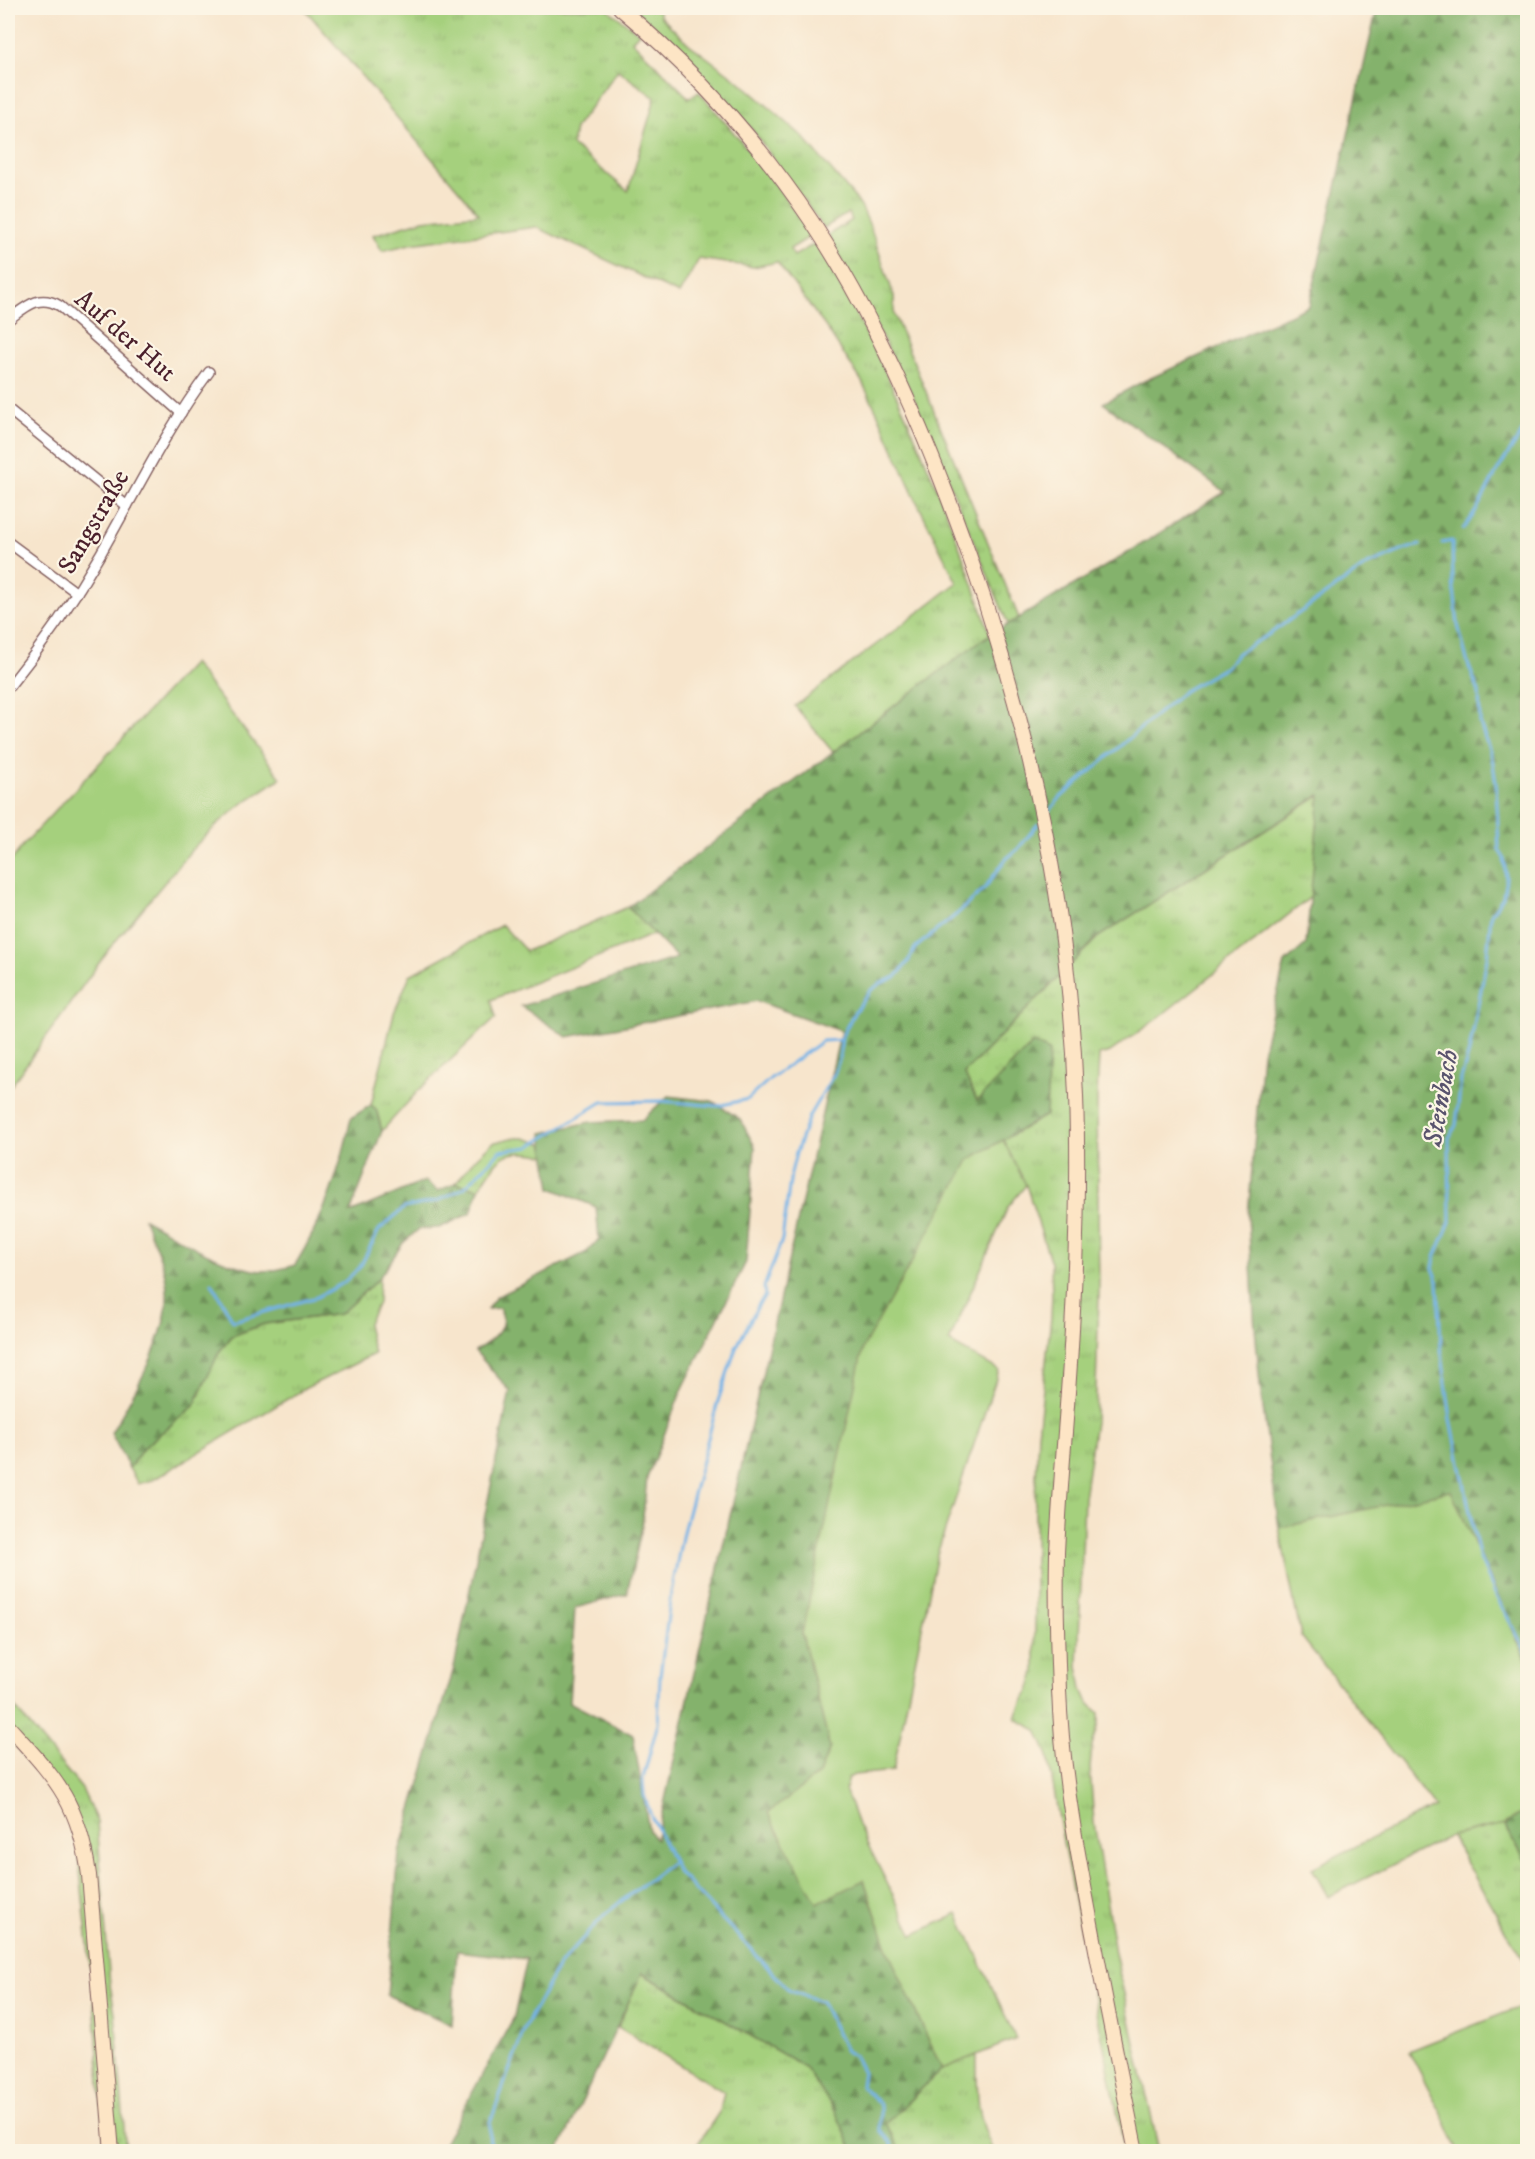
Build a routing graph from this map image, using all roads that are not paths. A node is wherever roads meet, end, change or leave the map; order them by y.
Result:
1 (620, 8) edge
2 (8, 320) edge
3 (209, 372) dead end
4 (8, 409) edge
5 (181, 413) junction
6 (127, 506) junction
7 (8, 542) edge
8 (77, 593) junction
9 (8, 688) edge
10 (8, 1725) edge
11 (112, 2151) edge
12 (1136, 2151) edge

1 - 12 main road
2 - 5 street, Auf der Hut
3 - 5 street, Sangstraße
4 - 6 street
5 - 6 street, Sangstraße
6 - 8 street, Sangstraße
7 - 8 street
8 - 9 street, Sangstraße
10 - 11 main road

